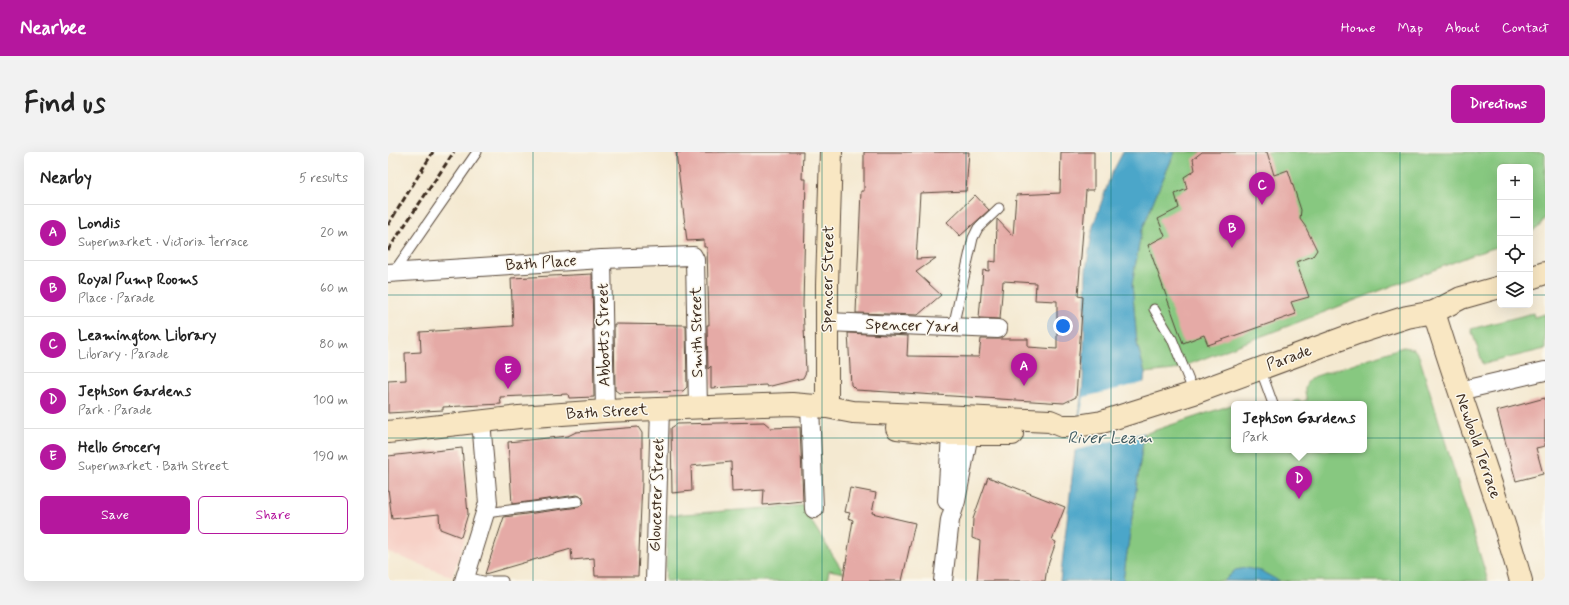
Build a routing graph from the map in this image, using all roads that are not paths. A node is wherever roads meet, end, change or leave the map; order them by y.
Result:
1 (477, 152) edge
2 (831, 152) edge
3 (999, 208) dead end
4 (693, 256) joint
5 (602, 259) junction
6 (1545, 273) edge
7 (390, 275) edge
8 (1533, 277) edge
9 (1497, 288) edge
10 (1154, 309) dead end
11 (1434, 312) junction
12 (827, 322) junction
13 (953, 328) junction
14 (998, 329) dead end
15 (1260, 368) junction
16 (1545, 371) edge
17 (1459, 391) junction
18 (1194, 394) junction
19 (1272, 401) edge
20 (819, 406) junction
21 (660, 408) junction
22 (698, 408) junction
23 (605, 411) junction
24 (853, 412) junction
25 (481, 421) junction
26 (960, 428) junction
27 (388, 432) edge
28 (578, 501) dead end
29 (814, 509) dead end
30 (486, 513) junction
31 (465, 579) edge
32 (503, 581) edge
33 (655, 581) edge
34 (943, 581) edge
35 (1521, 581) edge

1 - 7 lane
2 - 12 main road, Spencer Street
3 - 13 lane
4 - 5 street, Bath Place
4 - 22 street, Smith Street
5 - 7 street, Bath Place
5 - 23 street, Abbotts Street
6 - 8 main road
9 - 11 main road, Parade
10 - 18 lane
11 - 15 main road, Parade
11 - 17 main road, Newbold Terrace
12 - 13 street, Spencer Yard
12 - 20 main road, Spencer Street
13 - 14 street, Spencer Yard
15 - 18 main road, Parade
15 - 19 lane
16 - 17 street
17 - 35 main road, Newbold Terrace
18 - 26 main road, Parade
20 - 22 main road, Bath Street
20 - 24 main road, Bath Street
20 - 29 street
21 - 22 main road, Bath Street
21 - 23 main road, Bath Street
21 - 33 street, Gloucester Street
23 - 25 main road, Bath Street
24 - 26 main road
24 - 26 main road
25 - 27 main road, Bath Street
25 - 30 street
26 - 34 street
28 - 30 lane
30 - 31 street
31 - 32 lane

